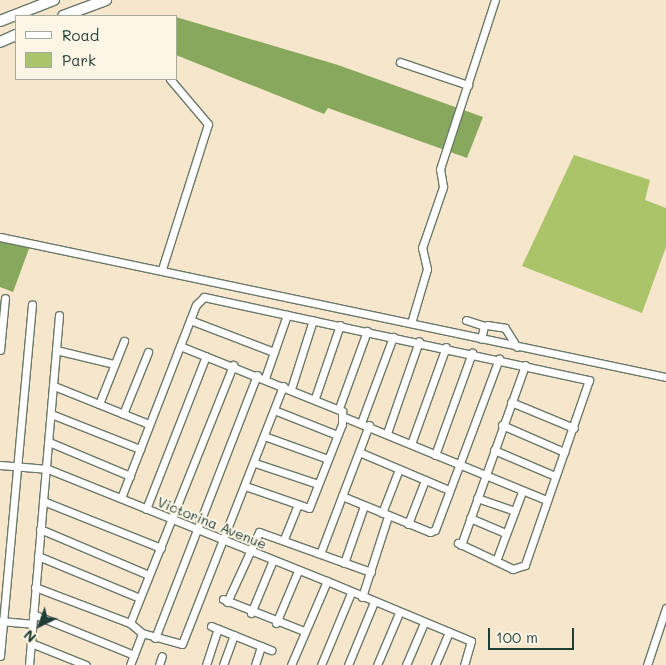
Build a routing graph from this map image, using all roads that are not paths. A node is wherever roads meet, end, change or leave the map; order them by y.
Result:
1 (54, 0) edge
2 (106, 0) edge
3 (494, 0) edge
4 (15, 15) edge
5 (15, 15) edge
6 (67, 15) edge
7 (0, 21) edge
8 (15, 35) edge
9 (0, 42) edge
10 (400, 62) dead end
11 (171, 80) edge
12 (468, 85) junction
13 (0, 238) edge
14 (162, 269) junction
15 (5, 298) dead end
16 (32, 304) dead end
17 (2, 310) edge
18 (58, 315) dead end
19 (287, 315) junction
20 (190, 320) junction
21 (313, 320) junction
22 (466, 320) dead end
23 (411, 323) junction
24 (340, 325) junction
25 (487, 325) dead end
26 (367, 331) junction
27 (393, 337) junction
28 (481, 339) junction
29 (124, 341) dead end
30 (419, 341) junction
31 (180, 346) junction
32 (517, 347) junction
33 (446, 348) junction
34 (0, 350) edge
35 (56, 350) junction
36 (148, 352) dead end
37 (274, 352) junction
38 (472, 353) junction
39 (206, 356) junction
40 (498, 360) junction
41 (114, 364) junction
42 (233, 365) junction
43 (525, 365) junction
44 (257, 375) junction
45 (666, 377) edge
46 (265, 378) junction
47 (54, 386) junction
48 (283, 386) junction
49 (291, 389) junction
50 (315, 398) junction
51 (512, 402) junction
52 (100, 404) junction
53 (339, 408) junction
54 (274, 410) junction
55 (51, 414) junction
56 (123, 414) junction
57 (344, 417) junction
58 (361, 423) junction
59 (149, 424) junction
60 (369, 425) junction
61 (502, 425) junction
62 (574, 428) junction
63 (387, 433) junction
64 (337, 434) junction
65 (264, 436) junction
66 (49, 442) junction
67 (411, 444) junction
68 (140, 449) junction
69 (494, 450) junction
70 (359, 452) junction
71 (564, 452) junction
72 (435, 455) junction
73 (328, 459) junction
74 (254, 463) junction
75 (0, 465) edge
76 (460, 465) junction
77 (16, 466) junction
78 (48, 469) junction
79 (399, 469) junction
80 (130, 476) junction
81 (555, 476) junction
82 (484, 477) junction
83 (425, 480) junction
84 (318, 484) junction
85 (245, 486) junction
86 (449, 490) junction
87 (522, 492) junction
88 (342, 496) junction
89 (121, 498) junction
90 (477, 498) junction
91 (546, 500) junction
92 (43, 501) junction
93 (297, 506) junction
94 (364, 506) junction
95 (146, 509) junction
96 (515, 511) junction
97 (385, 515) junction
98 (470, 518) junction
99 (172, 519) junction
100 (408, 524) junction
101 (40, 529) junction
102 (197, 529) junction
103 (506, 533) junction
104 (284, 539) junction
105 (222, 540) junction
106 (161, 548) junction
107 (247, 551) junction
108 (320, 554) junction
109 (38, 556) junction
110 (273, 560) junction
111 (496, 561) junction
112 (344, 563) junction
113 (298, 571) junction
114 (371, 572) junction
115 (149, 575) junction
116 (327, 580) junction
117 (35, 587) junction
118 (351, 594) junction
119 (362, 597) junction
120 (140, 598) junction
121 (374, 602) junction
122 (666, 608) edge
123 (251, 613) junction
124 (399, 613) junction
125 (33, 614) junction
126 (2, 621) edge
127 (276, 623) junction
128 (424, 623) junction
129 (32, 624) junction
130 (130, 624) junction
131 (304, 631) junction
132 (449, 632) junction
133 (142, 633) junction
134 (234, 634) junction
135 (154, 638) junction
136 (31, 643) junction
137 (261, 646) junction
138 (271, 650) dead end
139 (134, 655) junction
140 (0, 656) edge
141 (162, 656) dead end
142 (29, 665) edge
143 (86, 665) edge
144 (130, 665) edge
145 (159, 665) edge
146 (206, 665) edge
147 (223, 665) edge
148 (254, 665) edge
149 (291, 665) edge
150 (321, 665) edge
151 (348, 665) edge
152 (377, 665) edge
153 (406, 665) edge
154 (435, 665) edge
155 (464, 665) edge
156 (647, 665) edge

1 - 4 highway
2 - 6 highway
3 - 12 street
5 - 7 highway
8 - 9 highway
10 - 12 street
11 - 14 street
12 - 23 street
13 - 14 street
14 - 23 street
15 - 17 street
16 - 77 street
17 - 34 street
18 - 35 street
19 - 20 street
19 - 21 street
19 - 37 street
20 - 31 street
20 - 37 street
21 - 24 street
21 - 49 street
22 - 28 street
23 - 28 street
24 - 26 street
24 - 50 street
25 - 32 street
26 - 27 street
26 - 53 street
27 - 30 street
27 - 58 street
28 - 32 street
29 - 41 street
30 - 33 street
30 - 63 street
31 - 39 street
31 - 59 street
32 - 45 street
33 - 38 street
33 - 67 street
35 - 41 street
35 - 47 street
36 - 56 street
37 - 46 street
38 - 40 street
38 - 72 street
39 - 42 street
39 - 95 street
40 - 43 street
40 - 76 street
41 - 52 street
42 - 44 street
42 - 99 street
43 - 51 street
43 - 62 street
44 - 46 street
44 - 102 street
46 - 48 street
47 - 52 street
47 - 55 street
48 - 49 street
48 - 54 street
49 - 50 street
50 - 53 street
51 - 61 street
51 - 62 street
52 - 56 street
53 - 57 street
54 - 64 street
54 - 65 street
55 - 66 street
55 - 68 street
56 - 59 street
57 - 58 street
57 - 64 street
58 - 60 street
59 - 68 street
60 - 63 street
60 - 70 street
61 - 69 street
61 - 71 street
62 - 71 street
63 - 67 street
64 - 73 street
65 - 73 street
65 - 74 street
66 - 78 street
66 - 80 street
67 - 72 street
68 - 80 street
69 - 81 street
69 - 82 street
70 - 79 street
70 - 88 street
71 - 81 street
72 - 76 street
73 - 84 street
74 - 84 street
74 - 85 street
75 - 77 street, Victorina Avenue
76 - 82 street
76 - 86 street
77 - 78 street, Victorina Avenue
77 - 126 street
78 - 89 street, Victorina Avenue
78 - 92 street
79 - 83 street
79 - 97 street
80 - 89 street
81 - 91 street
82 - 87 street
82 - 90 street
83 - 86 street
83 - 100 street
84 - 93 street
85 - 93 street
85 - 105 street
86 - 100 street
87 - 91 street
87 - 96 street
88 - 94 street
88 - 108 street
89 - 95 street, Victorina Avenue
90 - 96 street
90 - 98 street
91 - 111 street
92 - 101 street
92 - 106 street
93 - 104 street
94 - 97 street
94 - 112 street
95 - 99 street, Victorina Avenue
96 - 103 street
97 - 100 street
97 - 114 street
98 - 103 street
98 - 111 street
99 - 102 street, Victorina Avenue
99 - 106 street
101 - 109 street
101 - 115 street
102 - 105 street, Victorina Avenue
102 - 135 street
103 - 111 street
104 - 107 street
104 - 108 street
105 - 107 street, Victorina Avenue
105 - 135 street
106 - 115 street
107 - 110 street, Victorina Avenue
107 - 123 street
108 - 112 street
109 - 117 street
109 - 120 street
110 - 113 street, Victorina Avenue
110 - 123 street
112 - 114 street
113 - 116 street, Victorina Avenue
113 - 127 street
114 - 119 street
115 - 120 street
116 - 118 street, Victorina Avenue
116 - 131 street
117 - 125 street
117 - 130 street
118 - 119 street, Victorina Avenue
118 - 150 street
119 - 121 street, Victorina Avenue
120 - 130 street
121 - 124 street, Victorina Avenue
121 - 151 street
122 - 156 street
123 - 127 street
124 - 128 street, Victorina Avenue
124 - 152 street
125 - 129 street
125 - 139 street
126 - 129 street
126 - 140 street
127 - 131 street
128 - 132 street, Victorina Avenue
128 - 153 street
129 - 136 street
130 - 133 street
131 - 149 street
132 - 154 street
132 - 155 street, Victorina Avenue
133 - 135 street
133 - 139 street
134 - 137 street
134 - 146 street
134 - 147 street
136 - 142 street
136 - 143 street
137 - 138 street
137 - 148 street
139 - 144 street
141 - 145 street

